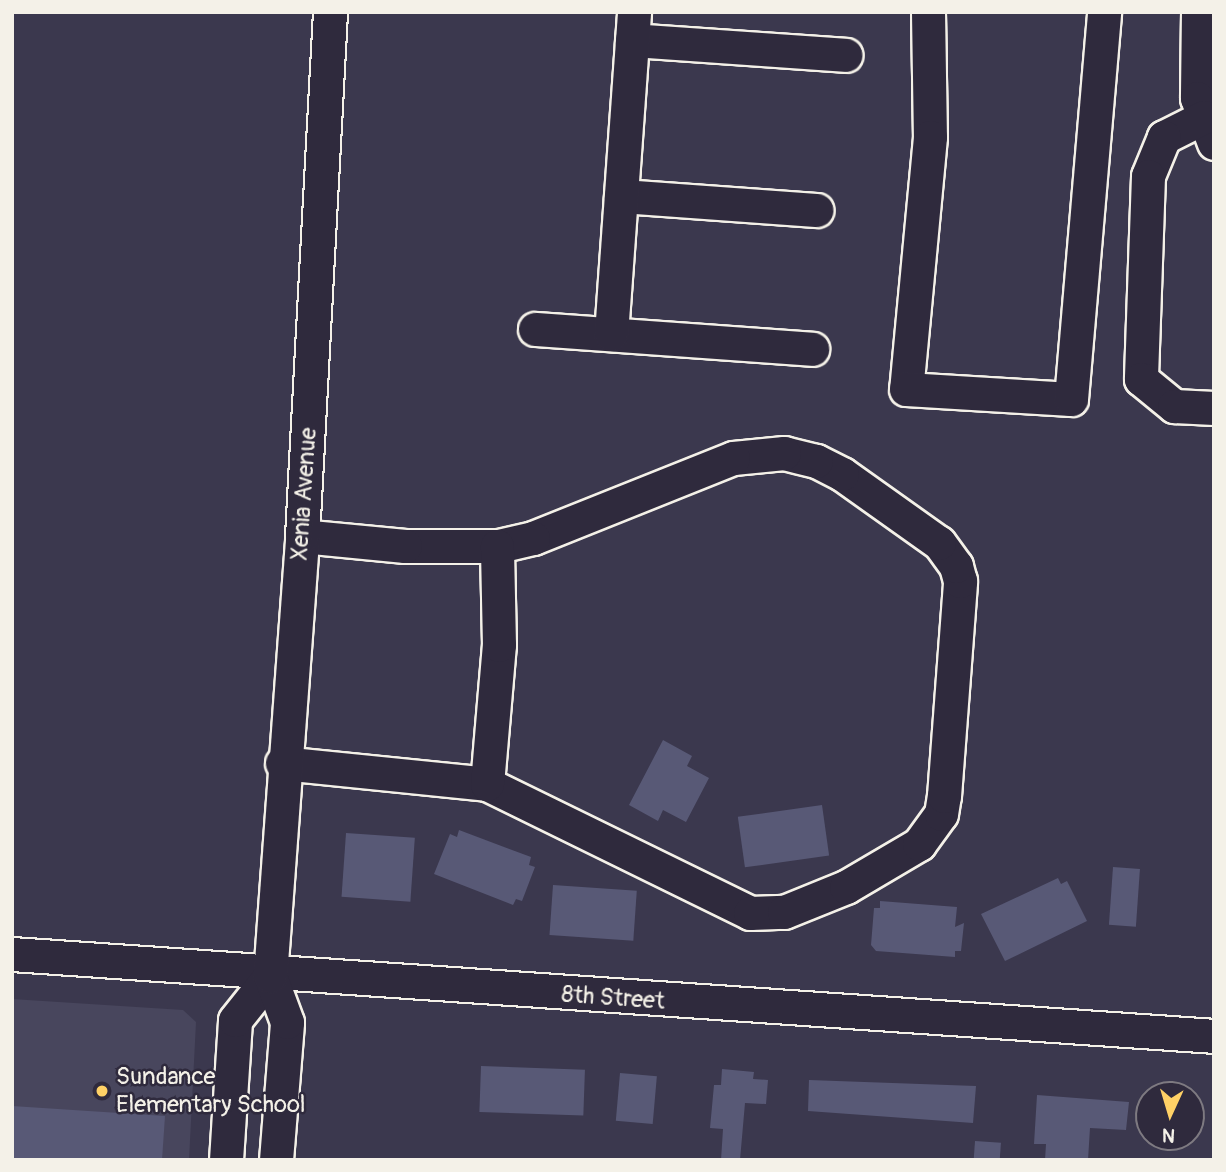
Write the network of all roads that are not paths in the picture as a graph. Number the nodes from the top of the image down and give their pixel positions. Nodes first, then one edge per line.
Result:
1 (330, 12) edge
2 (928, 12) edge
3 (1104, 12) edge
4 (1198, 12) edge
5 (633, 26) edge
6 (845, 55) dead end
7 (1209, 130) edge
8 (621, 195) junction
9 (816, 210) dead end
10 (535, 328) dead end
11 (611, 334) junction
12 (812, 349) dead end
13 (1214, 408) edge
14 (302, 536) junction
15 (497, 546) junction
16 (282, 763) junction
17 (487, 783) junction
18 (12, 954) edge
19 (270, 976) junction
20 (1214, 1036) edge
21 (226, 1160) edge
22 (276, 1160) edge

1 - 14 street, Xenia Avenue
2 - 3 street
4 - 7 street
5 - 6 street
5 - 8 street
7 - 13 street
8 - 9 street
8 - 11 street
10 - 11 street
11 - 12 street
14 - 15 street
14 - 16 street, Xenia Avenue
15 - 17 street
15 - 17 street
16 - 17 street
16 - 19 street, Xenia Avenue
18 - 19 street, 8th Street
19 - 20 street, 8th Street
19 - 21 street
19 - 22 street, Xenia Avenue

